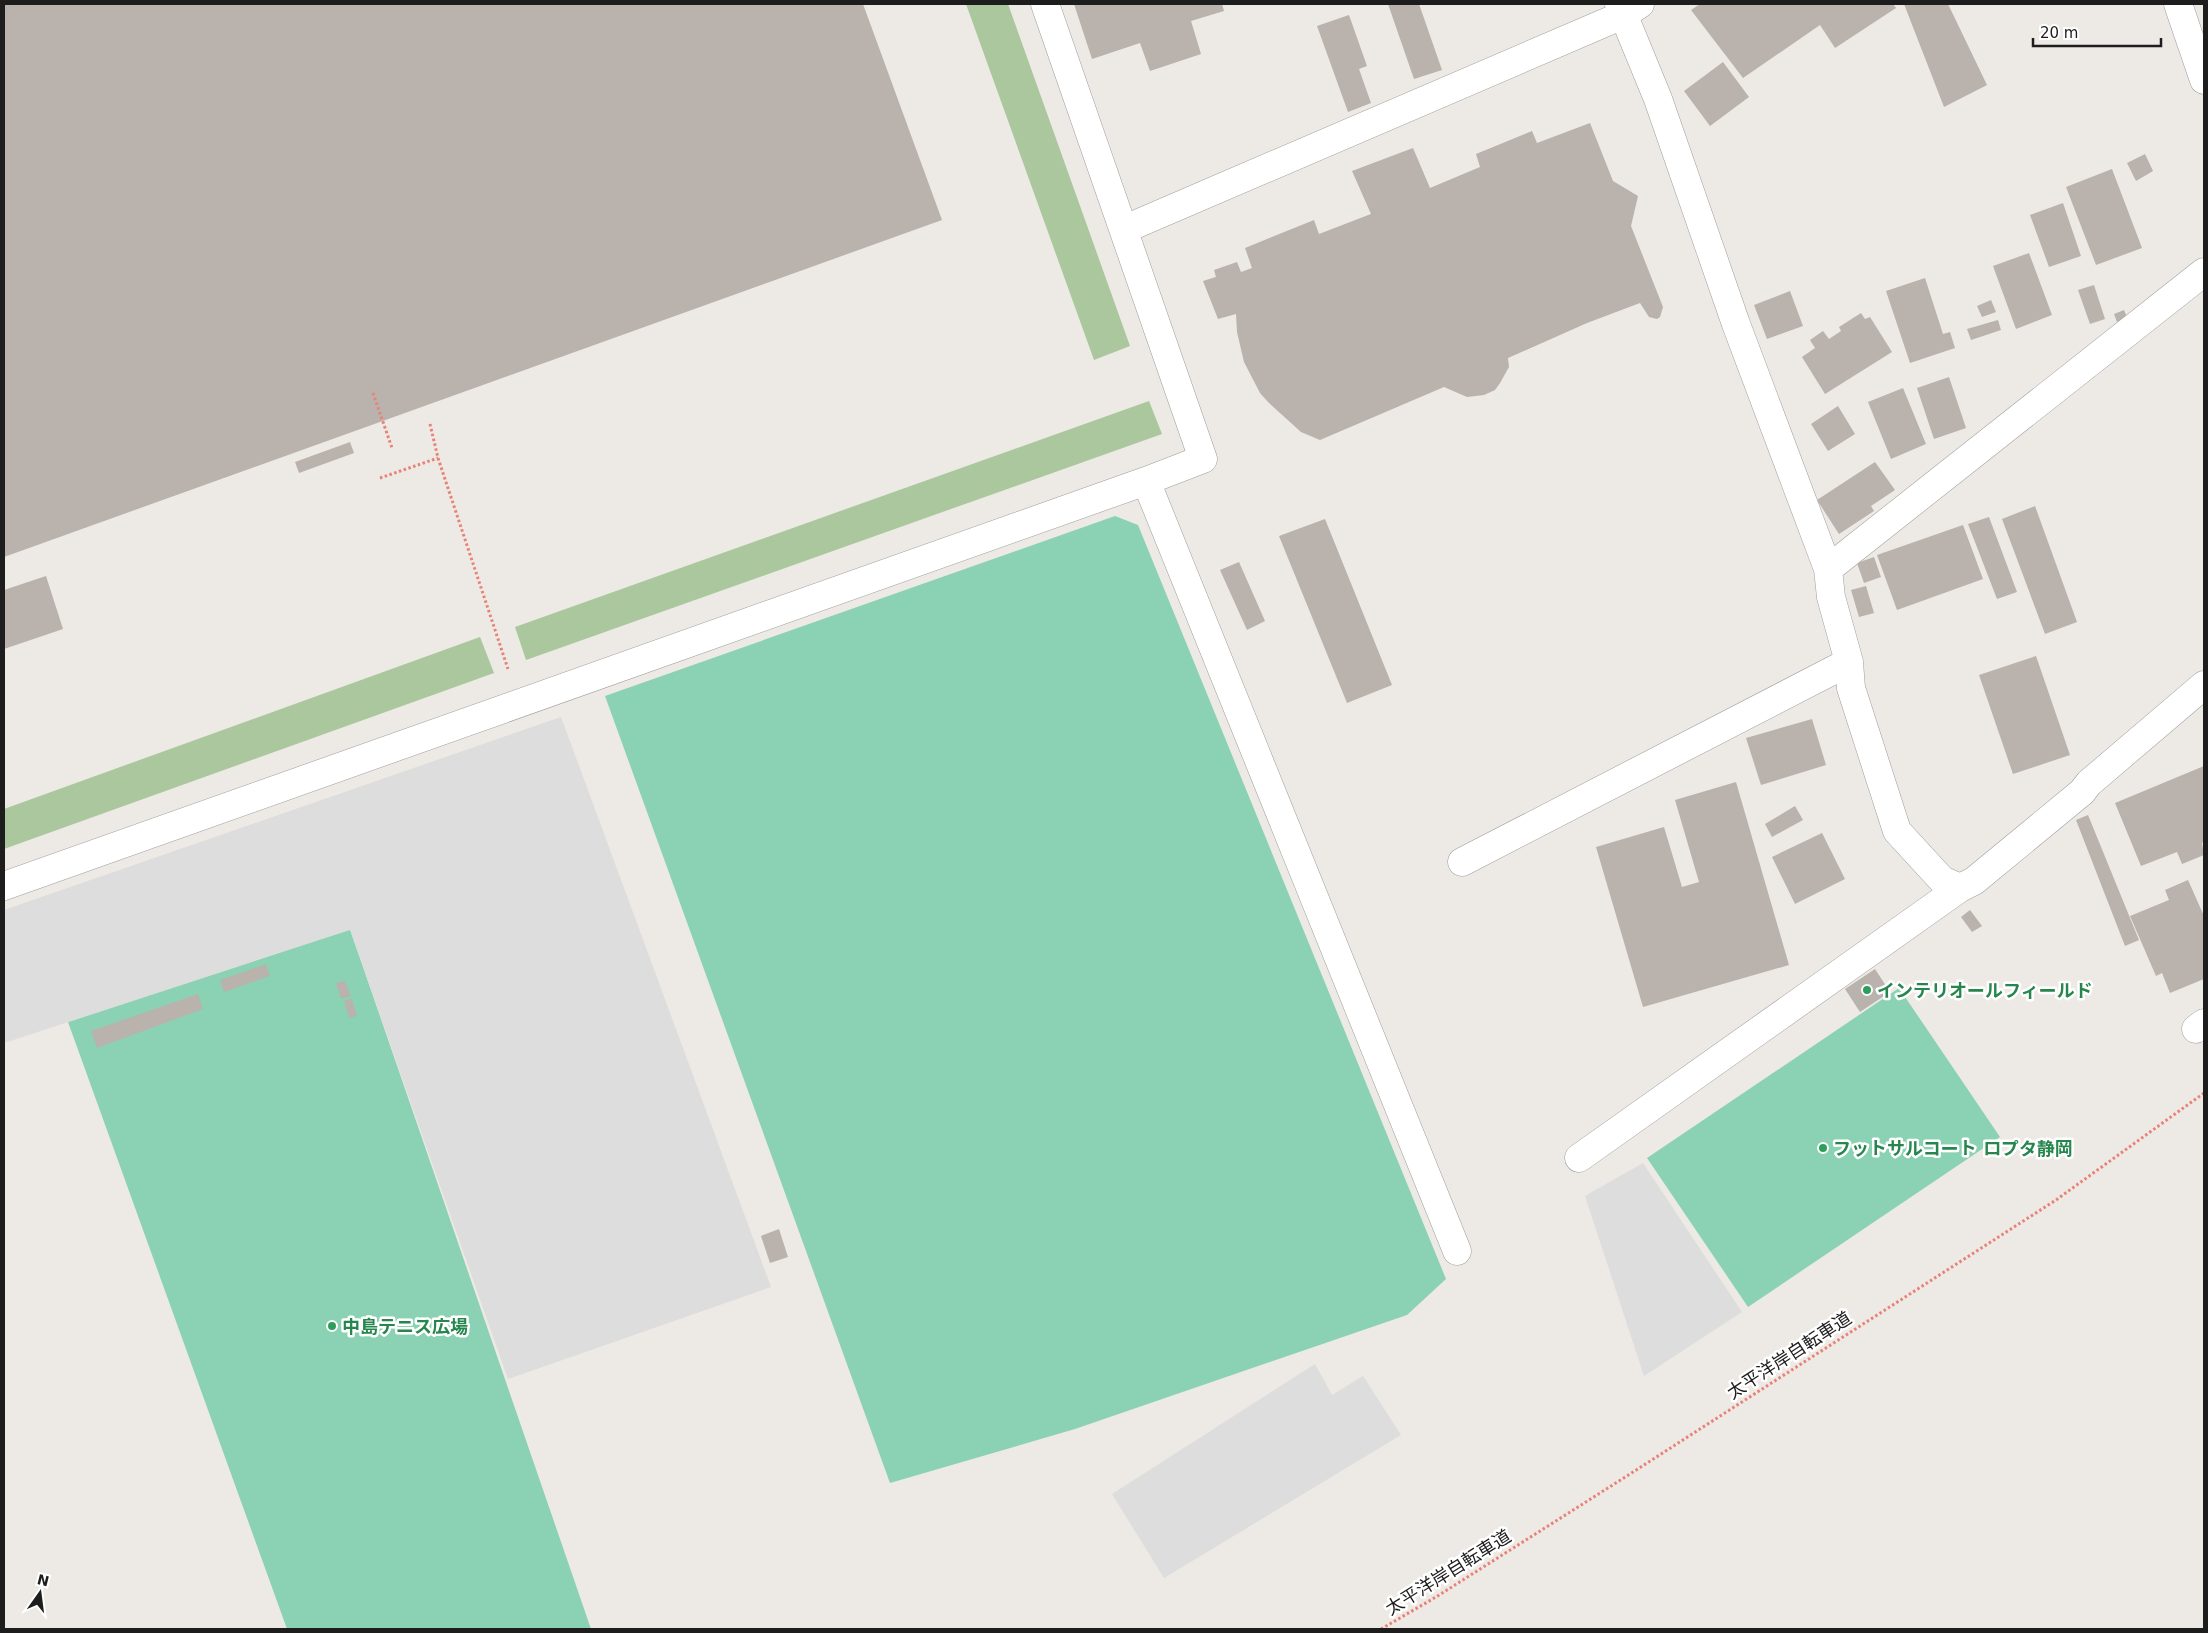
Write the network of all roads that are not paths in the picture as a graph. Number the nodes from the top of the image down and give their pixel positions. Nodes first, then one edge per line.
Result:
1 (1045, 4) edge
2 (2178, 4) edge
3 (1627, 7) edge
4 (2204, 80) edge
5 (1124, 229) junction
6 (2204, 272) edge
7 (1146, 481) junction
8 (1828, 569) junction
9 (1849, 662) junction
10 (2204, 685) edge
11 (1462, 862) dead end
12 (4, 886) edge
13 (1960, 888) junction
14 (1579, 1158) dead end
15 (1457, 1251) dead end

1 - 5 street
2 - 4 street
3 - 5 street
3 - 8 street
5 - 7 street
6 - 8 street
7 - 12 street
7 - 15 street
8 - 9 street
9 - 11 street
9 - 13 street
10 - 13 street
13 - 14 street

